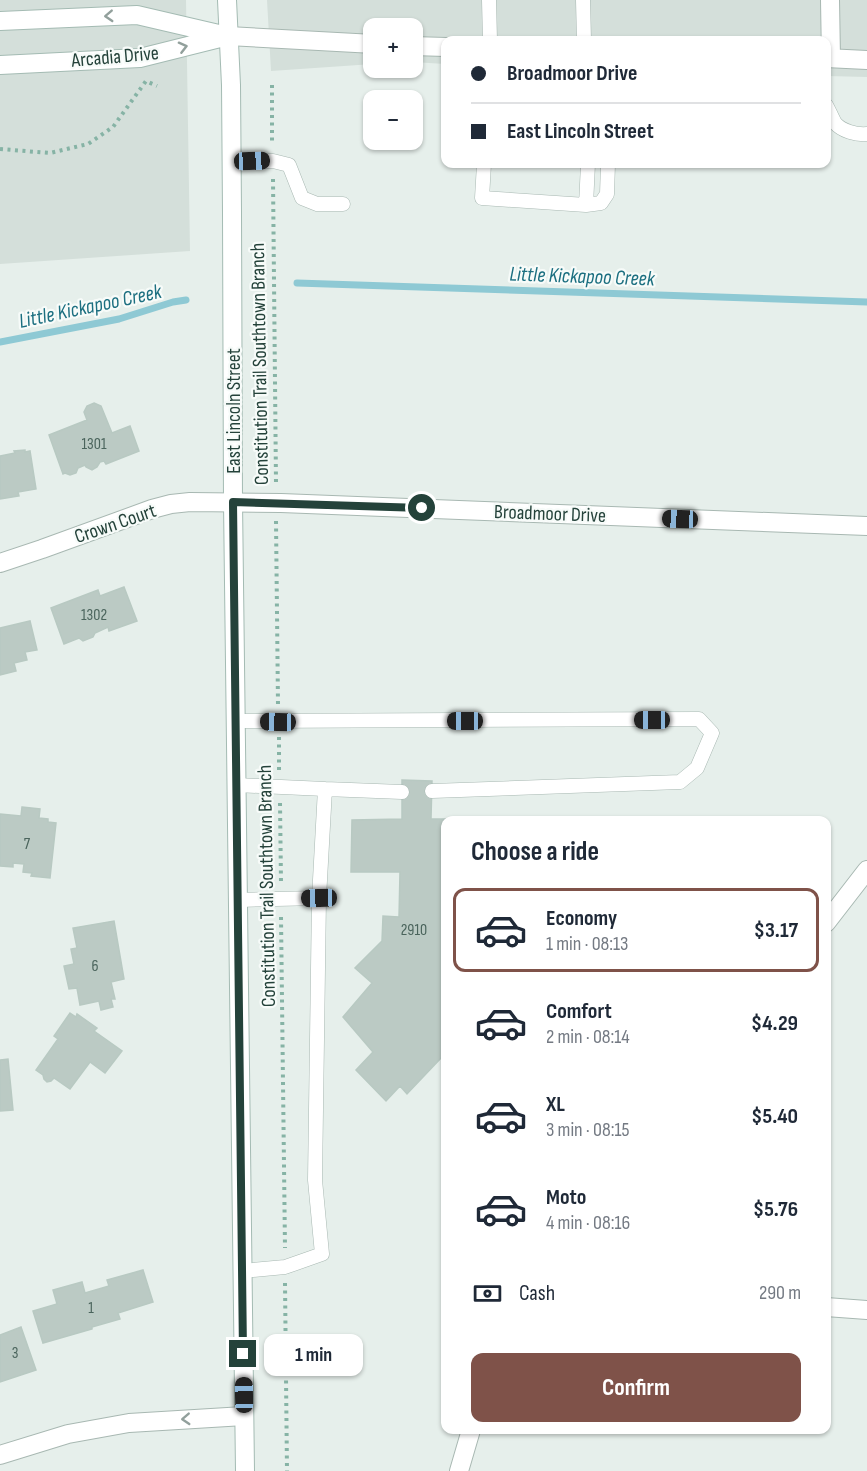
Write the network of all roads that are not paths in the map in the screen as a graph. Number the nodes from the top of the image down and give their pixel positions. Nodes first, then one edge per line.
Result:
1 (227, 0) edge
2 (489, 0) edge
3 (583, 0) edge
4 (830, 0) edge
5 (0, 21) edge
6 (228, 36) junction
7 (490, 36) edge
8 (584, 36) edge
9 (829, 36) edge
10 (363, 43) edge
11 (423, 47) edge
12 (441, 48) edge
13 (831, 58) edge
14 (867, 60) edge
15 (0, 65) edge
16 (831, 124) edge
17 (867, 134) edge
18 (232, 162) junction
19 (484, 168) edge
20 (588, 168) edge
21 (608, 168) edge
22 (343, 204) dead end
23 (586, 205) junction
24 (233, 502) junction
25 (867, 526) edge
26 (0, 563) edge
27 (236, 721) junction
28 (236, 785) junction
29 (325, 789) junction
30 (432, 791) dead end
31 (402, 792) dead end
32 (867, 870) edge
33 (319, 898) junction
34 (238, 900) junction
35 (831, 917) edge
36 (242, 1271) junction
37 (831, 1307) edge
38 (867, 1310) edge
39 (244, 1416) junction
40 (470, 1434) edge
41 (0, 1455) edge
42 (245, 1471) edge
43 (459, 1471) edge

1 - 6 street, East Lincoln Street
2 - 7 lane
3 - 8 lane
4 - 9 street
6 -> 5 street, Arcadia Drive
6 - 10 street, Arcadia Drive
15 -> 6 street, Arcadia Drive
6 - 18 street, East Lincoln Street
11 - 12 street
13 - 14 street
16 - 17 lane
18 - 22 lane
18 - 24 street, East Lincoln Street
19 - 23 lane
20 - 23 lane
21 - 23 lane
24 - 25 street, Broadmoor Drive
24 - 26 street, Crown Court
24 - 27 street, East Lincoln Street
27 - 28 street, East Lincoln Street
27 - 30 lane
28 - 29 lane
28 - 34 street, East Lincoln Street
29 - 31 lane
29 - 33 lane
32 - 35 street
33 - 34 lane
33 - 36 lane
34 - 36 street, East Lincoln Street
36 - 39 street, East Lincoln Street
37 - 38 street
39 -> 41 street
39 - 42 street, East Lincoln Street
40 - 43 street

